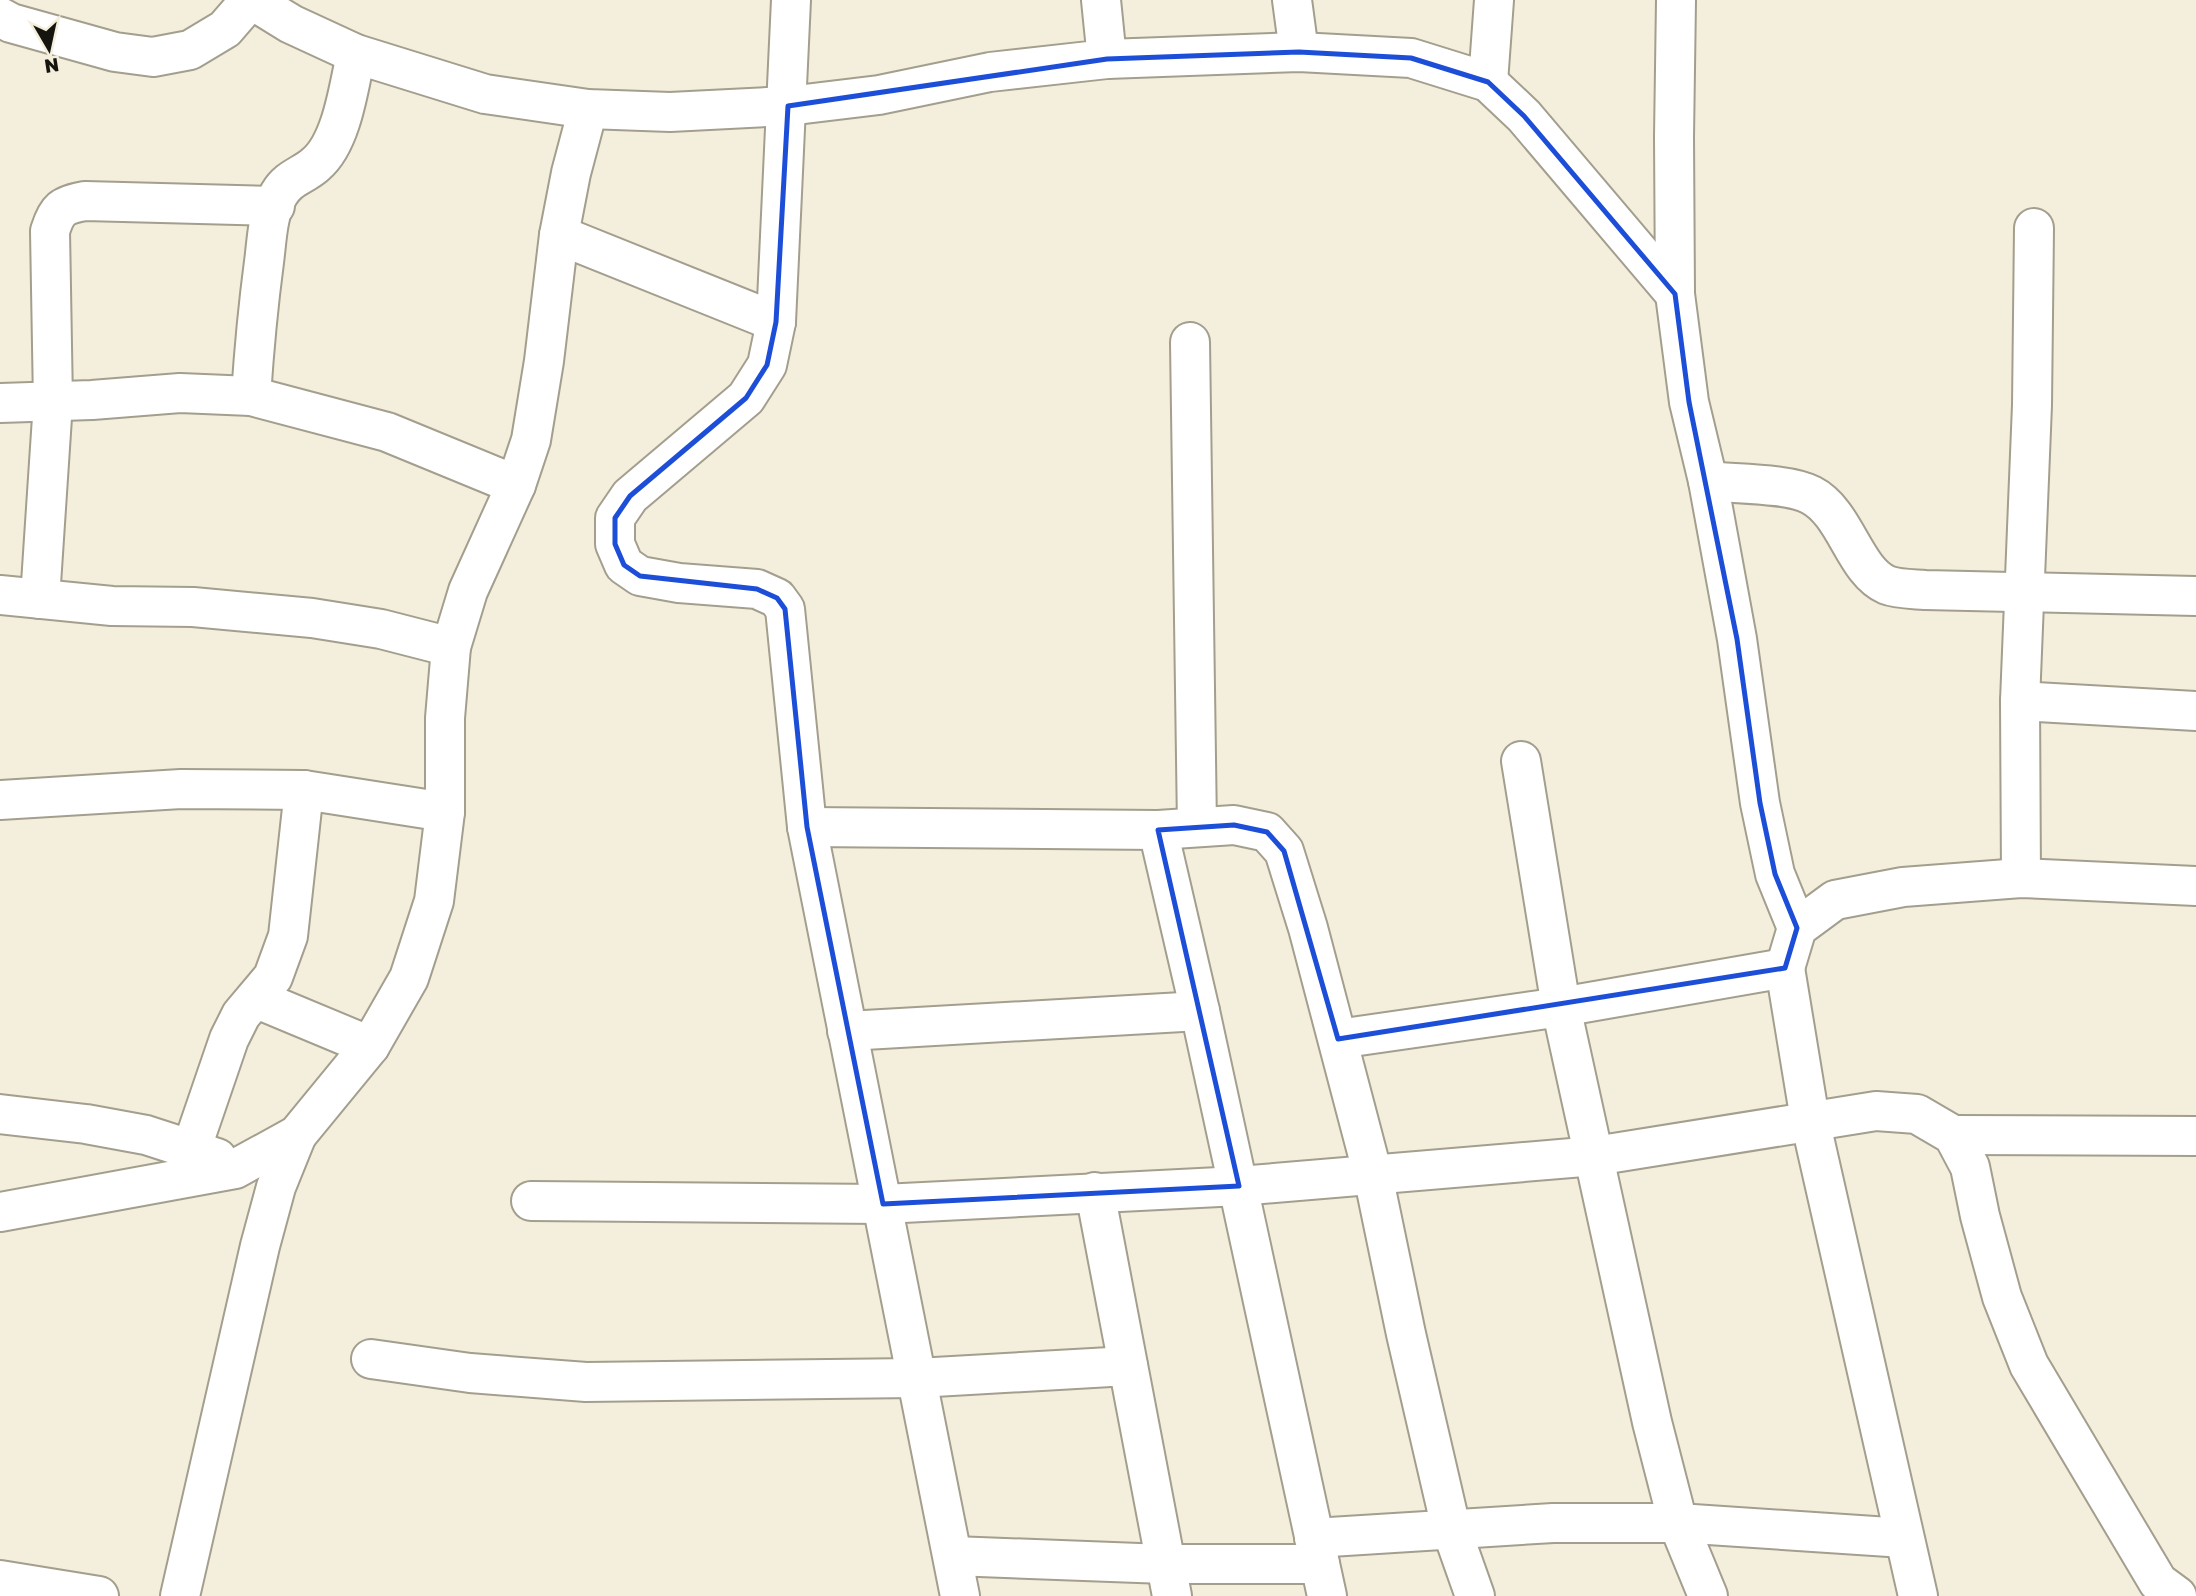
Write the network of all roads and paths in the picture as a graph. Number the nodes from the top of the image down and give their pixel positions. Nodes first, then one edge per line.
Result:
1 (251, 0) edge
2 (791, 0) edge
3 (1101, 0) edge
4 (1292, 0) edge
5 (1494, 0) edge
6 (1676, 0) edge
7 (0, 17) edge
8 (1299, 52) junction
9 (356, 54) junction
10 (1107, 59) junction
11 (1488, 82) junction
12 (788, 106) junction
13 (588, 109) junction
14 (275, 206) junction
15 (2034, 228) dead end
16 (559, 234) junction
17 (1675, 294) junction
18 (776, 322) junction
19 (1190, 342) dead end
20 (251, 396) junction
21 (53, 401) junction
22 (0, 402) edge
23 (1709, 481) junction
24 (516, 485) junction
25 (2024, 593) junction
26 (0, 595) edge
27 (2196, 596) edge
28 (40, 599) junction
29 (451, 648) junction
30 (2020, 701) junction
31 (2196, 711) edge
32 (1521, 761) dead end
33 (303, 790) junction
34 (0, 800) edge
35 (445, 812) junction
36 (807, 827) junction
37 (1197, 827) junction
38 (1158, 830) junction
39 (2021, 878) junction
40 (2196, 886) edge
41 (1797, 928) junction
42 (1785, 968) junction
43 (257, 999) junction
44 (1561, 1007) junction
45 (1200, 1011) junction
46 (847, 1031) junction
47 (1338, 1039) junction
48 (370, 1046) junction
49 (0, 1114) edge
50 (1810, 1120) junction
51 (297, 1135) junction
52 (1953, 1135) junction
53 (2196, 1136) edge
54 (191, 1150) junction
55 (1595, 1156) junction
56 (240, 1166) junction
57 (1373, 1175) junction
58 (1239, 1186) junction
59 (1095, 1192) junction
60 (531, 1200) dead end
61 (883, 1204) junction
62 (0, 1212) edge
63 (371, 1359) dead end
64 (1128, 1366) junction
65 (918, 1378) junction
66 (1678, 1523) junction
67 (1451, 1528) junction
68 (1904, 1538) junction
69 (953, 1556) junction
70 (1320, 1566) edge
71 (0, 1580) edge
72 (1169, 1580) edge
73 (75, 1594) edge
74 (180, 1596) edge
75 (960, 1596) edge
76 (1475, 1596) edge
77 (1708, 1596) edge
78 (1918, 1596) edge
79 (2177, 1596) edge

1 - 7 street
1 - 9 street
2 - 12 street
3 - 10 street
4 - 8 street
5 - 11 street
6 - 17 street
8 - 10 street
8 - 11 street
9 - 13 street
9 - 14 street
10 - 12 street
11 - 17 street
12 - 13 street
12 - 18 street
13 - 16 street
14 - 20 street
14 - 21 street
15 - 25 street
16 - 18 street
16 - 24 street
17 - 23 street
18 - 36 street
19 - 37 street
20 - 21 street
20 - 24 street
21 - 22 street
21 - 28 street
23 - 25 street
23 - 41 street
24 - 29 street
25 - 27 street
25 - 30 street
26 - 28 street
28 - 29 street
29 - 35 street
30 - 31 street
30 - 39 street
32 - 44 street
33 - 34 street
33 - 35 street
33 - 43 street
35 - 48 street
36 - 38 street
36 - 46 street
37 - 38 street
37 - 47 street
38 - 45 street
39 - 40 street
39 - 41 street
41 - 42 street
42 - 44 street
42 - 50 street
43 - 48 street
43 - 54 street
44 - 47 street
44 - 55 street
45 - 46 street
45 - 58 street
46 - 61 street
47 - 57 street
48 - 51 street
49 - 54 street
50 - 52 street
50 - 55 street
50 - 68 street
51 - 56 street
51 - 74 street
52 - 53 street
52 - 79 street
54 - 56 street
55 - 57 street
55 - 66 street
56 - 62 street
57 - 58 street
57 - 67 street
58 - 59 street
58 - 70 street
59 - 61 street
59 - 64 street
60 - 61 street
61 - 65 street
63 - 65 street
64 - 65 street
64 - 72 street
65 - 69 street
66 - 67 street
66 - 68 street
66 - 77 street
67 - 70 street
67 - 76 street
68 - 78 street
69 - 72 street
69 - 75 street
70 - 72 street
71 - 73 street

